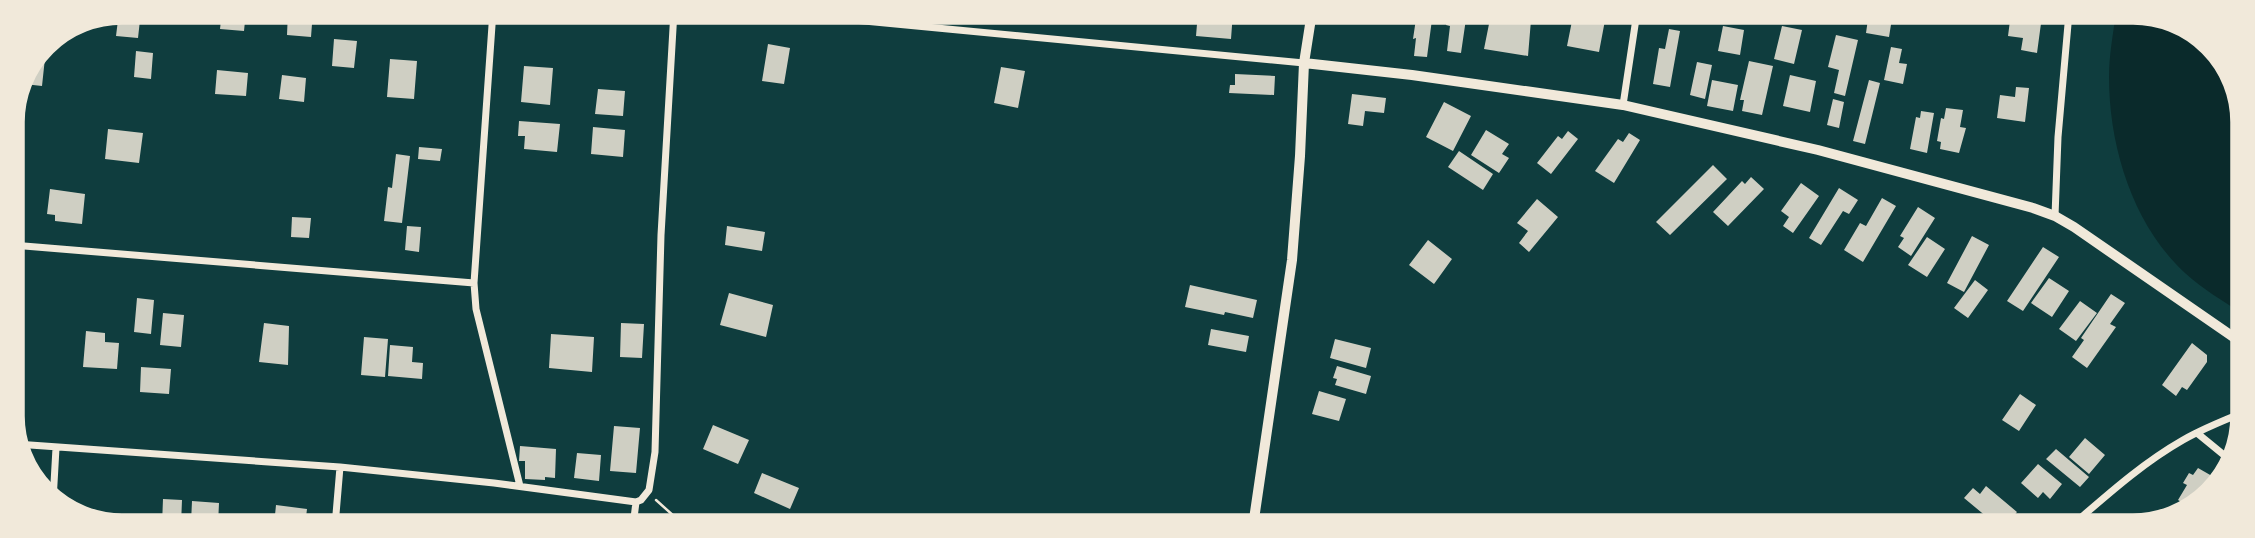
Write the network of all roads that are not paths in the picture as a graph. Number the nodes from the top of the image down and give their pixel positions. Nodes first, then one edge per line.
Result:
1 (492, 23) edge
2 (673, 23) edge
3 (885, 23) edge
4 (1310, 23) edge
5 (1635, 23) edge
6 (2068, 23) edge
7 (1304, 63) junction
8 (1623, 105) junction
9 (2055, 216) junction
10 (23, 246) edge
11 (474, 283) junction
12 (2232, 336) edge
13 (2232, 417) edge
14 (2197, 433) junction
15 (27, 445) edge
16 (57, 448) junction
17 (2224, 455) edge
18 (340, 467) junction
19 (520, 486) junction
20 (54, 488) edge
21 (636, 502) junction
22 (336, 515) edge
23 (635, 515) edge
24 (1255, 515) edge
25 (2084, 515) edge

1 - 11 street
2 - 21 street
3 - 7 street
4 - 7 street
5 - 8 street
6 - 9 street
7 - 8 street
7 - 24 street
8 - 9 street
9 - 12 street
10 - 11 street
11 - 19 street
13 - 14 street
14 - 17 street
14 - 25 street
15 - 16 street
16 - 18 street
16 - 20 street
18 - 19 street
18 - 22 street
19 - 21 street
21 - 23 street

